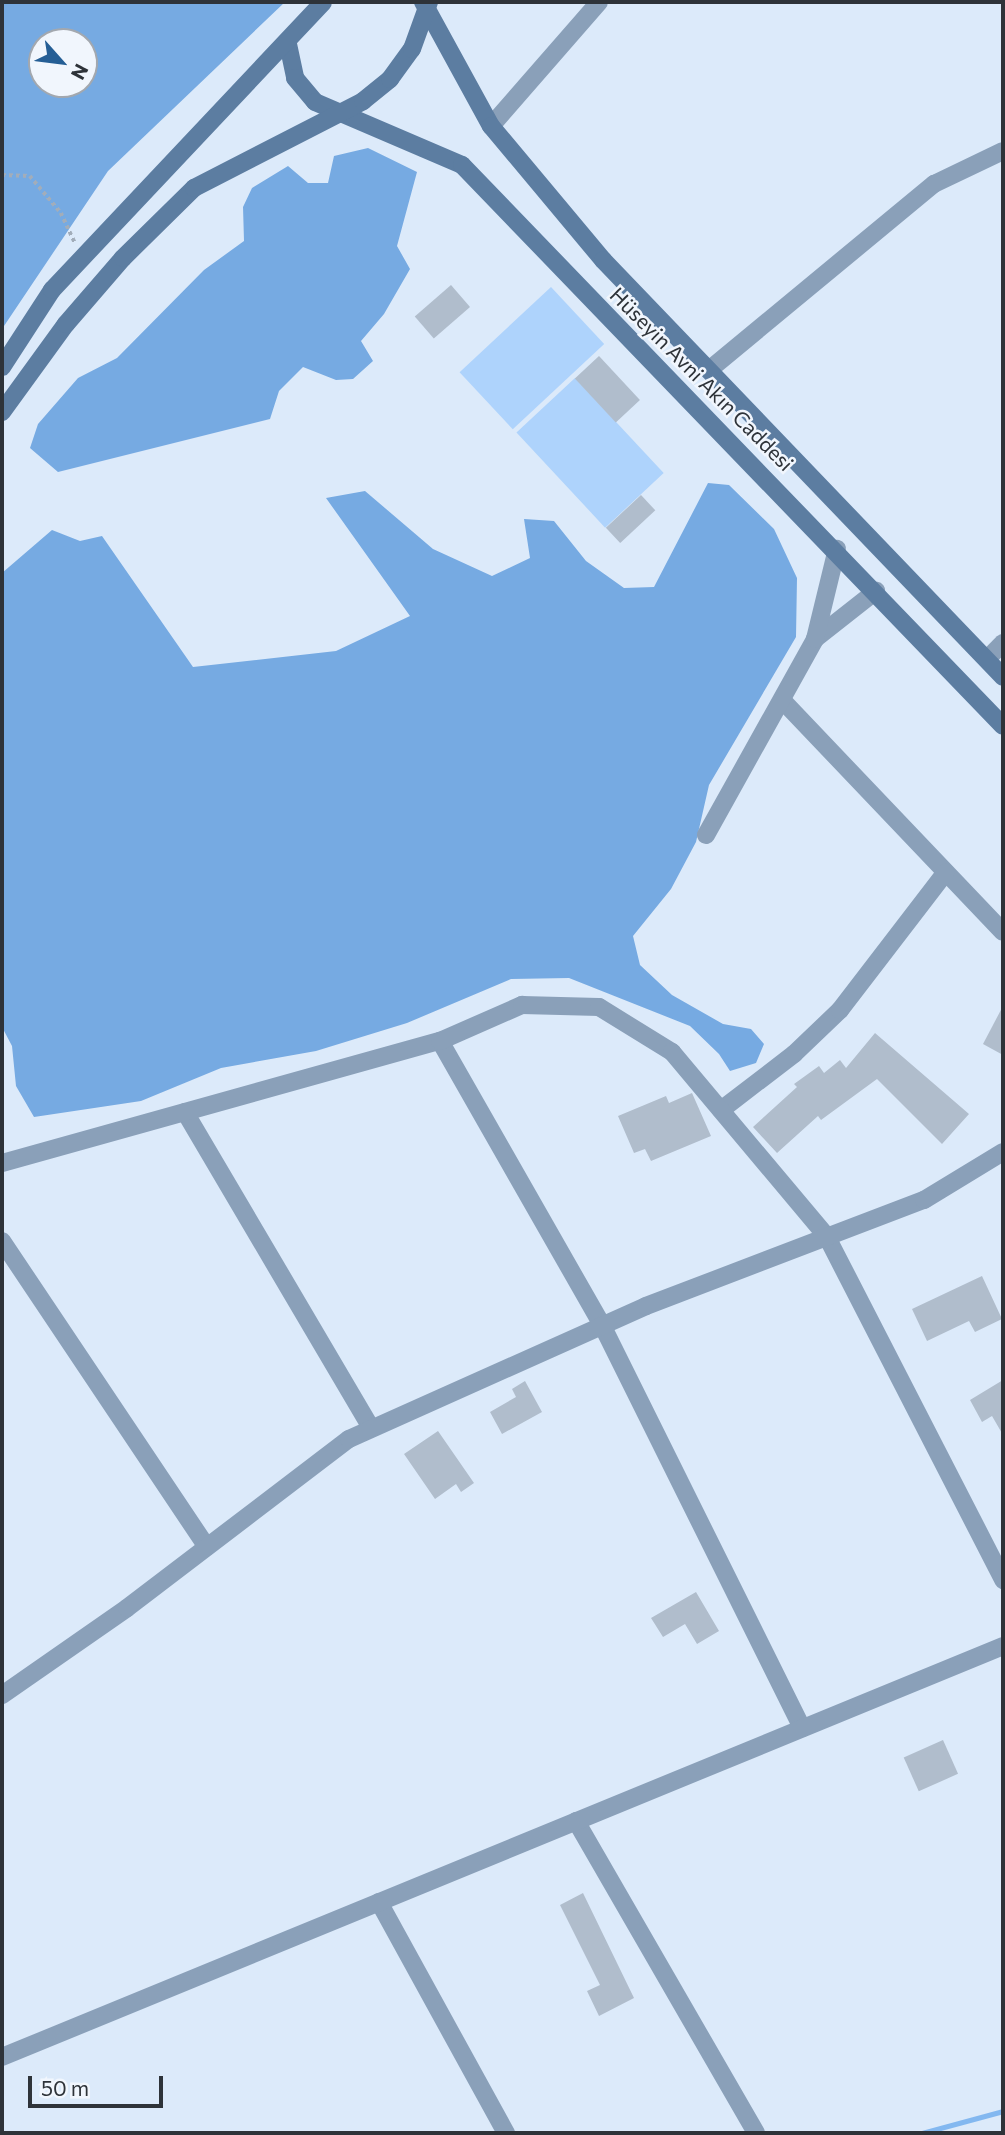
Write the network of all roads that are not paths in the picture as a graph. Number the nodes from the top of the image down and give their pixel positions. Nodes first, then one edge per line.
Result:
1 (323, 2) edge
2 (599, 2) edge
3 (427, 4) edge
4 (288, 44) junction
5 (335, 112) junction
6 (491, 126) junction
7 (1003, 150) edge
8 (2, 368) edge
9 (709, 370) junction
10 (2, 412) edge
11 (837, 549) junction
12 (876, 591) junction
13 (815, 639) junction
14 (1003, 643) edge
15 (987, 659) junction
16 (1003, 677) edge
17 (782, 700) junction
18 (1003, 726) edge
19 (706, 835) dead end
20 (945, 873) junction
21 (1003, 932) edge
22 (440, 1041) junction
23 (721, 1110) junction
24 (185, 1112) junction
25 (1003, 1152) edge
26 (2, 1163) edge
27 (827, 1237) junction
28 (2, 1241) edge
29 (602, 1325) junction
30 (371, 1429) junction
31 (207, 1547) junction
32 (1003, 1580) edge
33 (1003, 1646) edge
34 (2, 1695) edge
35 (802, 1727) junction
36 (576, 1821) junction
37 (379, 1902) junction
38 (2, 2057) edge
39 (506, 2133) edge
40 (756, 2133) edge

1 - 4 main road
2 - 6 street
3 - 5 main road
3 - 6 main road, Hüseyin Avni Akın Caddesi
4 - 5 main road, Hüseyin Avni Akın Caddesi
4 - 8 main road
5 - 10 main road
5 - 11 main road, Hüseyin Avni Akın Caddesi
6 - 9 main road, Hüseyin Avni Akın Caddesi
7 - 9 street
9 - 15 main road, Hüseyin Avni Akın Caddesi
11 - 12 main road, Hüseyin Avni Akın Caddesi
11 - 13 street
12 - 13 street
12 - 18 main road, Hüseyin Avni Akın Caddesi
13 - 17 street
14 - 15 street
15 - 16 main road, Hüseyin Avni Akın Caddesi
17 - 19 street
17 - 20 street
20 - 21 street
20 - 23 street
22 - 23 street
22 - 24 street
22 - 29 street
23 - 27 street
24 - 26 street
24 - 30 street
25 - 27 street
27 - 29 street
27 - 32 street
28 - 31 street
29 - 30 street
29 - 35 street
30 - 31 street
31 - 34 street
33 - 35 street
35 - 36 street
36 - 37 street
36 - 40 street
37 - 38 street
37 - 39 street

